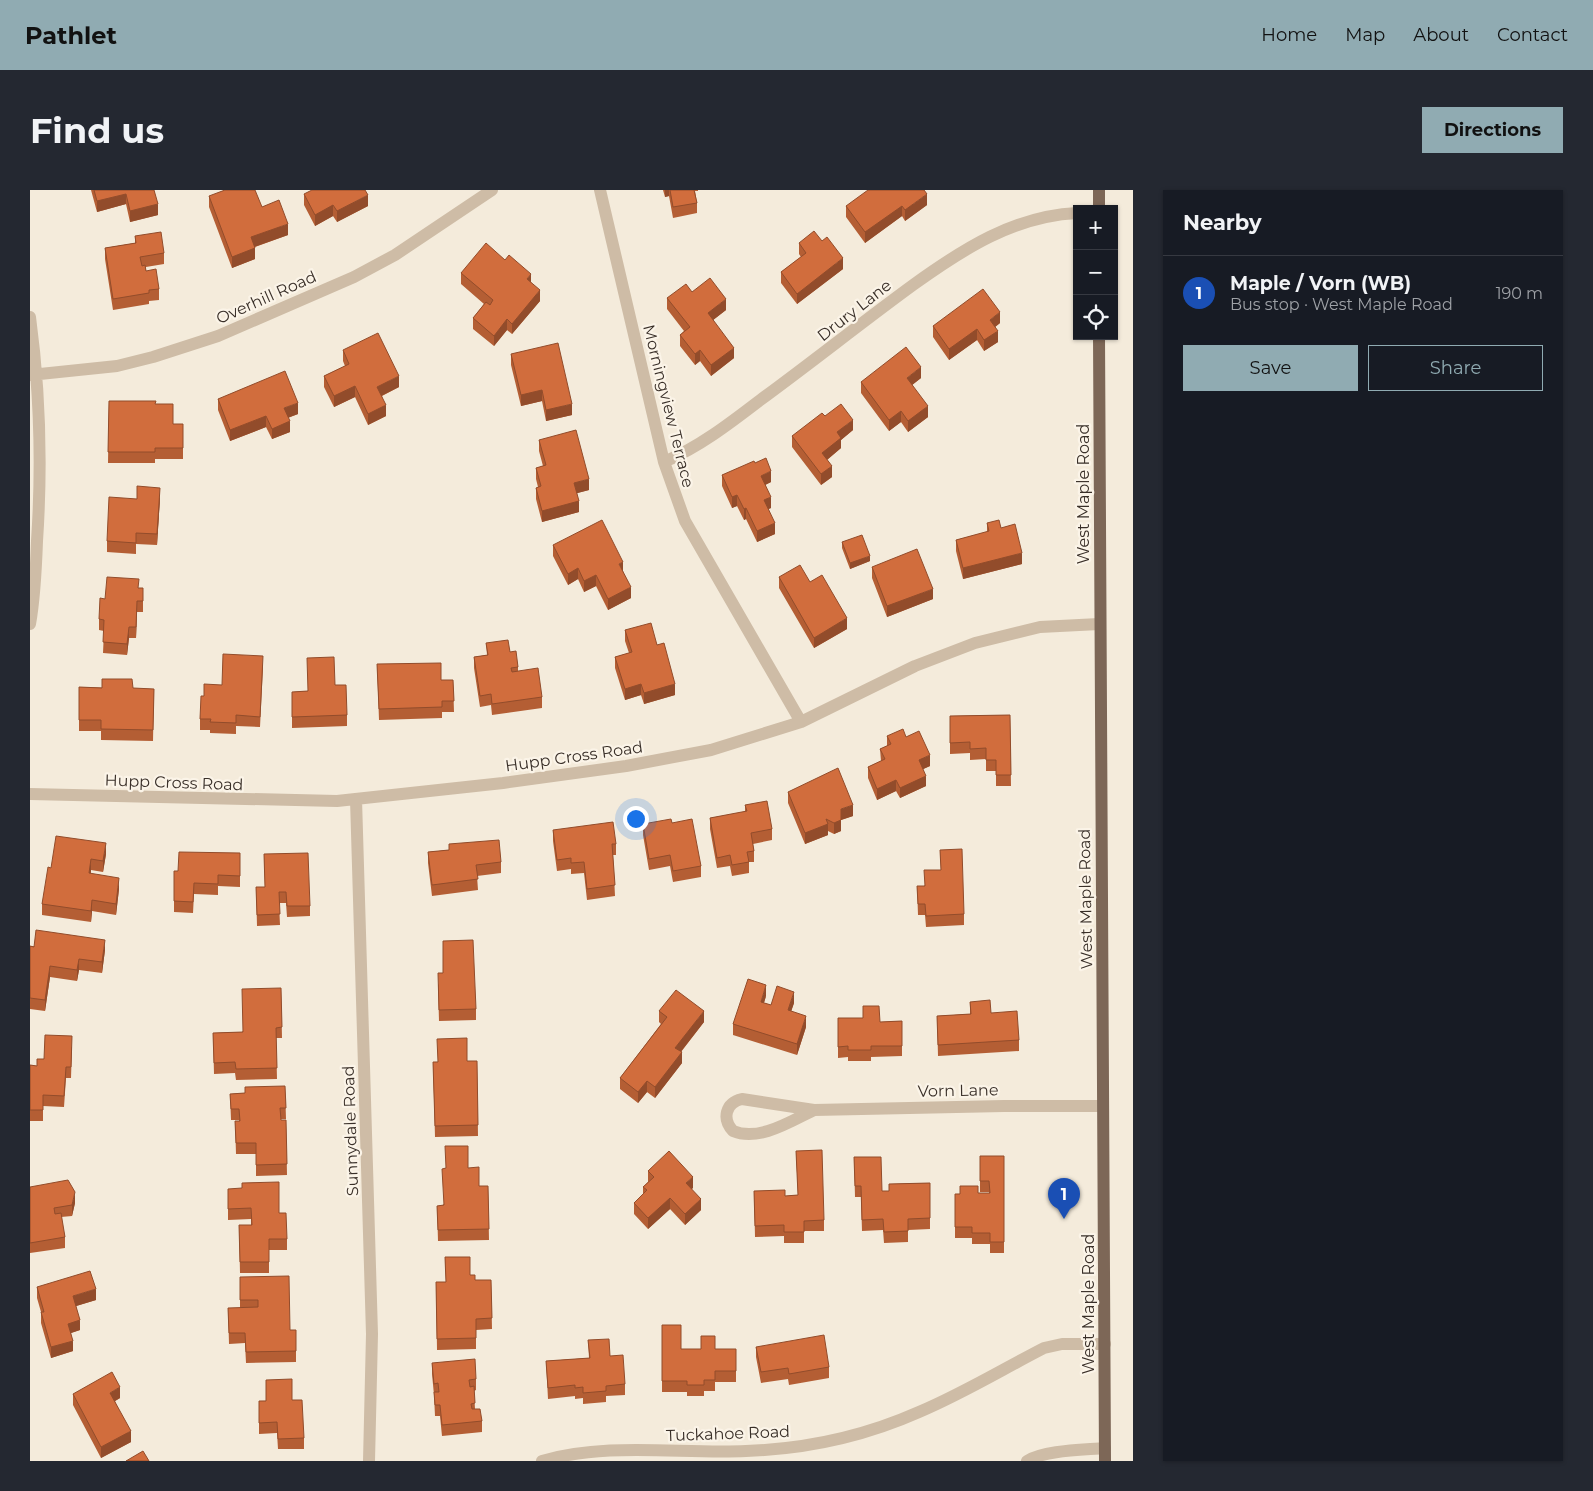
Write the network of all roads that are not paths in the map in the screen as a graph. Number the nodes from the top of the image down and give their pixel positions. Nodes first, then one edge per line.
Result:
1 (492, 190) edge
2 (600, 190) edge
3 (1099, 190) edge
4 (1099, 205) edge
5 (1073, 214) edge
6 (30, 317) edge
7 (1099, 340) edge
8 (33, 375) edge
9 (664, 462) junction
10 (30, 624) edge
11 (1099, 624) junction
12 (801, 722) junction
13 (30, 794) edge
14 (356, 799) junction
15 (1103, 1106) junction
16 (814, 1110) junction
17 (1105, 1344) junction
18 (1105, 1454) edge
19 (368, 1461) edge
20 (542, 1461) edge
21 (1027, 1461) edge

1 - 8 street, Overhill Road
2 - 9 street, Morningview Terrace
3 - 4 main road
5 - 9 street, Drury Lane
6 - 8 street
7 - 11 main road, West Maple Road
8 - 10 street
9 - 12 street, Morningview Terrace
11 - 12 street, Hupp Cross Road
11 - 15 main road, West Maple Road
12 - 14 street, Hupp Cross Road
13 - 14 street, Hupp Cross Road
14 - 19 street, Sunnydale Road
15 - 16 street, Vorn Lane
15 - 17 main road, West Maple Road
16 - 16 street, Vorn Lane
17 - 18 main road, West Maple Road
17 - 20 street, Tuckahoe Road
18 - 21 street

